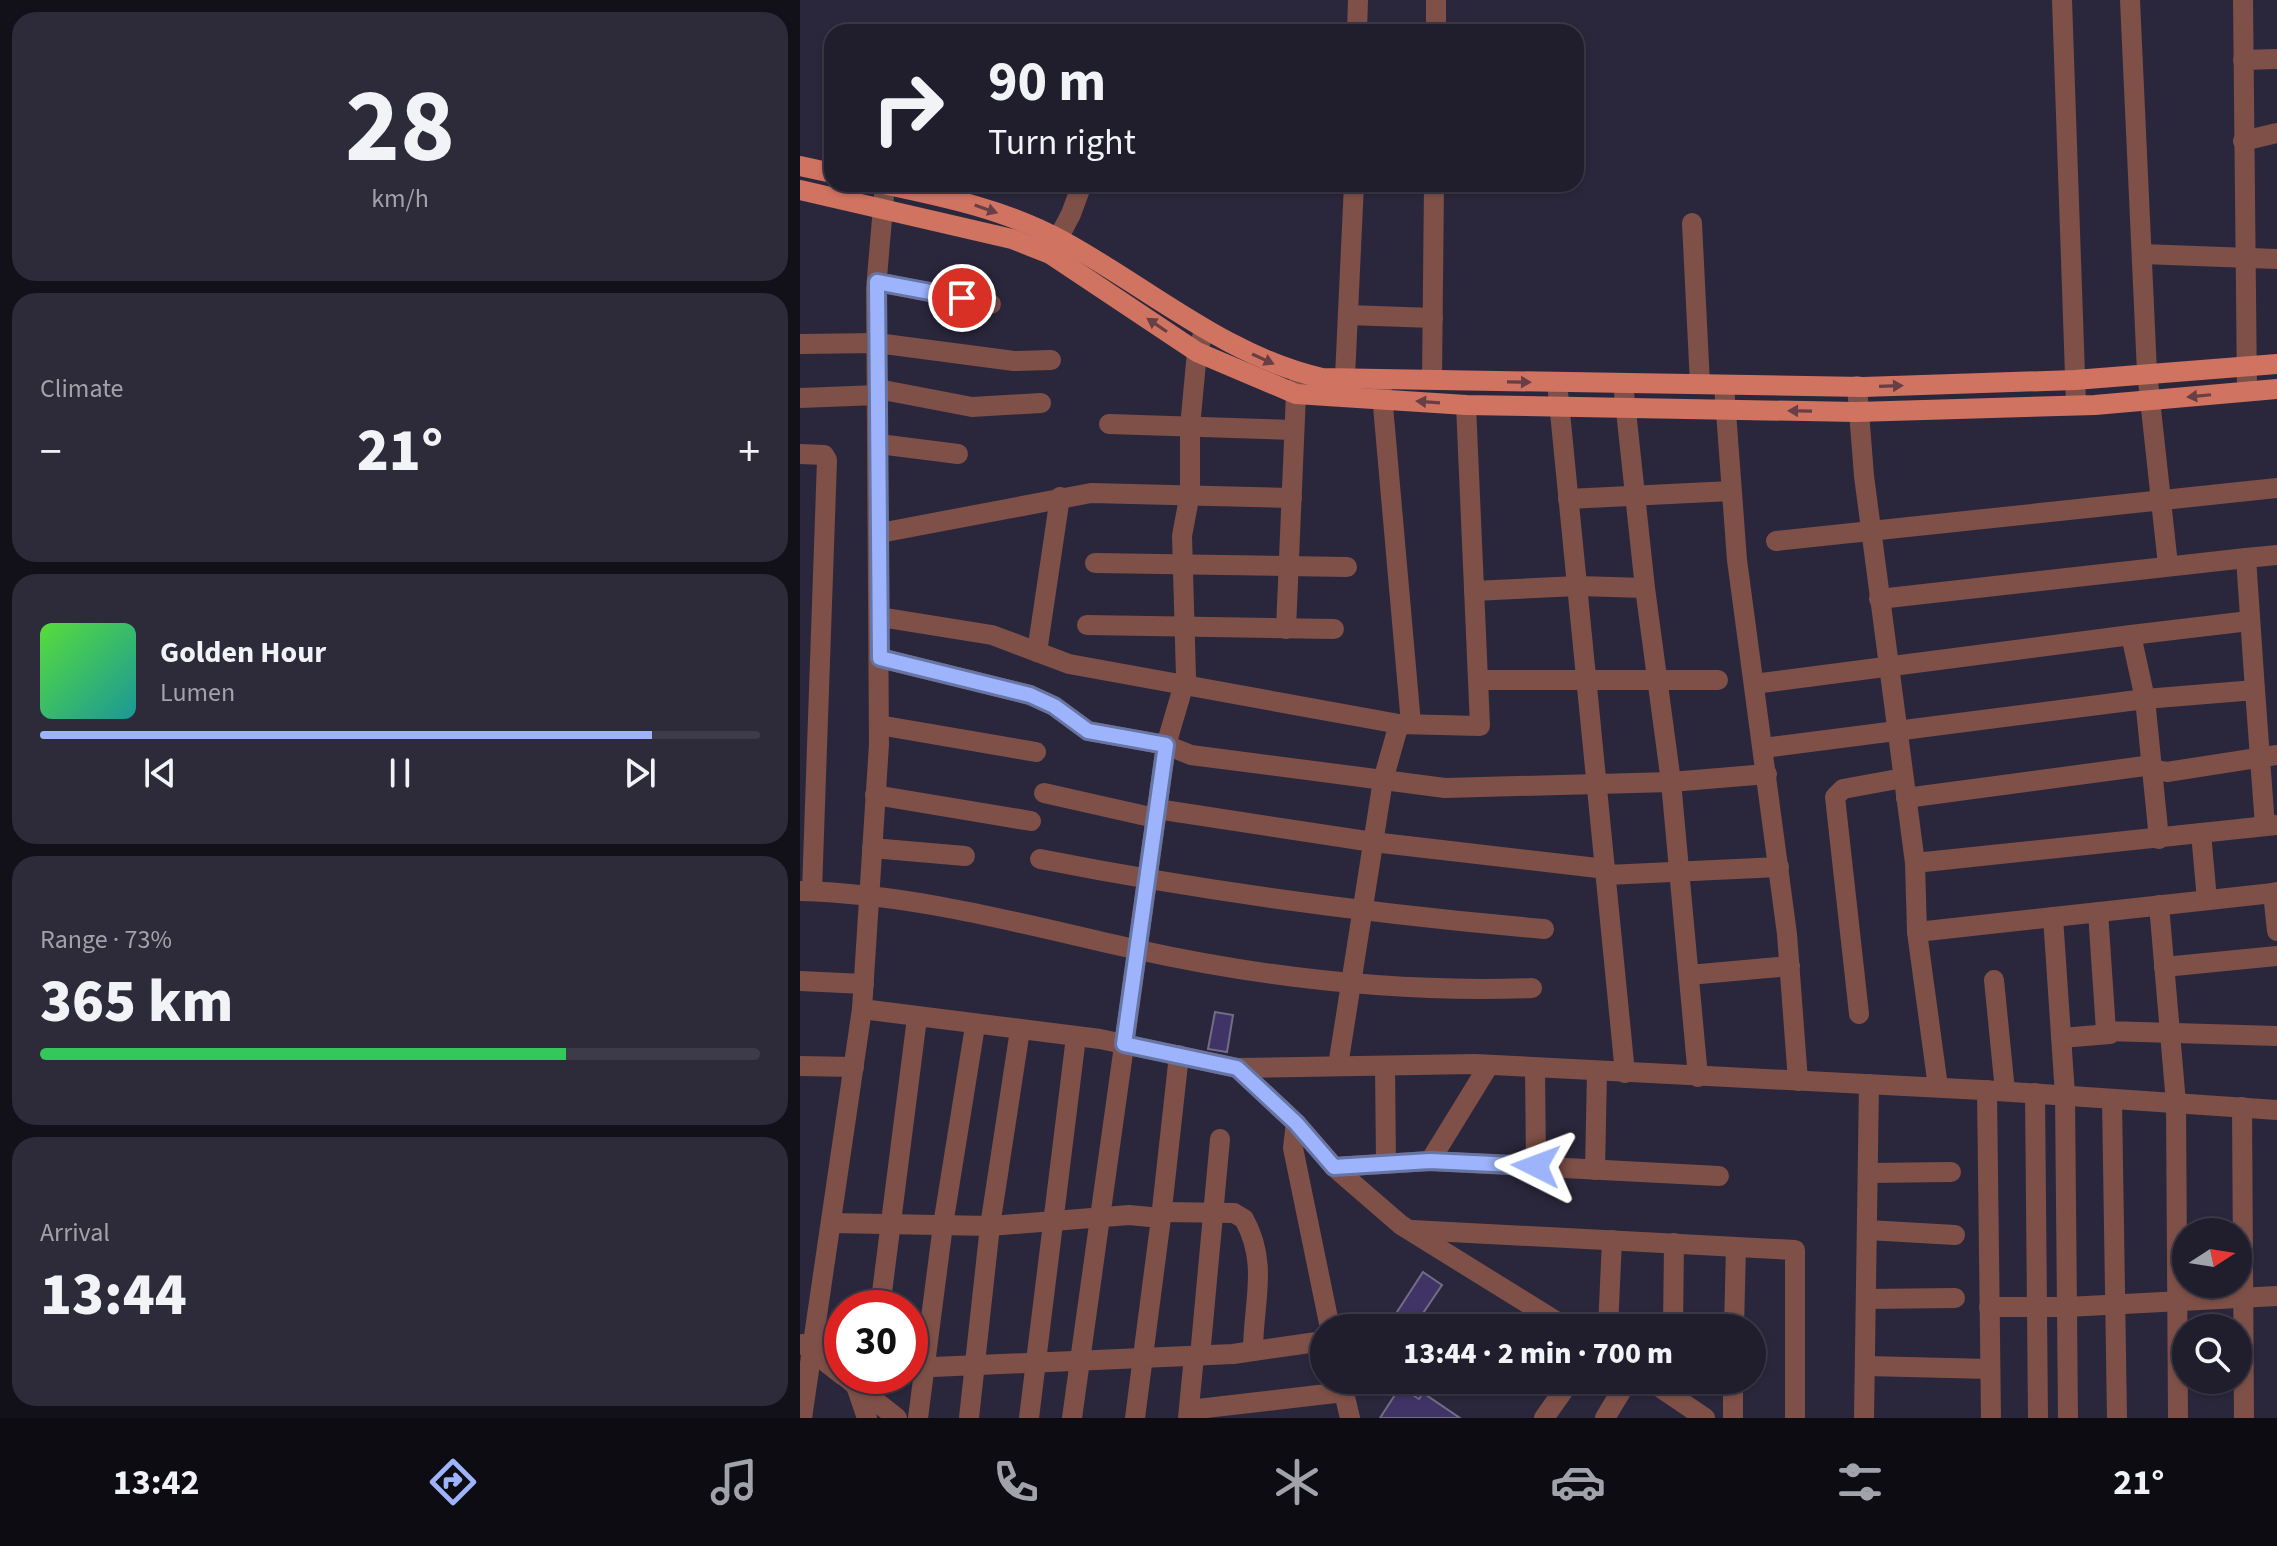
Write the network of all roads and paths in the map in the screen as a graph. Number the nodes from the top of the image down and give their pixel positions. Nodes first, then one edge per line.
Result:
1 (1358, 0) edge
2 (1436, 0) edge
3 (2062, 0) edge
4 (2130, 0) edge
5 (2243, 0) edge
6 (1357, 24) edge
7 (1436, 24) edge
8 (2277, 59) edge
9 (2243, 60) junction
10 (2277, 133) edge
11 (2243, 141) junction
12 (800, 166) edge
13 (824, 171) edge
14 (800, 190) edge
15 (884, 192) edge
16 (922, 192) edge
17 (1078, 192) edge
18 (1354, 192) edge
19 (1434, 192) edge
20 (883, 208) junction
21 (1692, 223) dead end
22 (1054, 246) junction
23 (2142, 254) junction
24 (2245, 257) junction
25 (2277, 259) edge
26 (877, 282) junction
27 (991, 304) dead end
28 (1348, 315) junction
29 (1433, 318) junction
30 (1205, 329) junction
31 (877, 343) junction
32 (800, 344) edge
33 (1197, 352) junction
34 (1051, 360) dead end
35 (2277, 364) edge
36 (2246, 367) junction
37 (2147, 372) junction
38 (1301, 373) junction
39 (1345, 377) junction
40 (1432, 379) junction
41 (2075, 380) junction
42 (1488, 381) junction
43 (1557, 382) junction
44 (1623, 383) junction
45 (1700, 384) junction
46 (1936, 384) junction
47 (1724, 385) junction
48 (1857, 386) junction
49 (1381, 389) junction
50 (2277, 389) edge
51 (2247, 391) junction
52 (878, 392) junction
53 (1296, 394) junction
54 (800, 398) edge
55 (2151, 401) junction
56 (1041, 403) dead end
57 (2076, 404) junction
58 (1466, 405) junction
59 (1488, 405) junction
60 (1558, 407) junction
61 (1624, 408) junction
62 (1725, 409) junction
63 (1938, 410) junction
64 (1856, 412) junction
65 (1109, 424) dead end
66 (1190, 427) junction
67 (1294, 430) junction
68 (879, 444) junction
69 (800, 454) edge
70 (958, 454) dead end
71 (2277, 488) edge
72 (1731, 491) junction
73 (1190, 493) junction
74 (1637, 496) junction
75 (1060, 497) junction
76 (1292, 498) junction
77 (1568, 499) junction
78 (2163, 500) junction
79 (1871, 532) junction
80 (880, 533) junction
81 (1776, 541) dead end
82 (2277, 555) edge
83 (2246, 558) junction
84 (1095, 563) dead end
85 (1183, 564) junction
86 (1290, 564) junction
87 (2168, 565) junction
88 (1347, 567) dead end
89 (1578, 586) junction
90 (1645, 588) junction
91 (1474, 591) junction
92 (1879, 599) junction
93 (880, 617) junction
94 (2249, 621) junction
95 (1087, 625) dead end
96 (1185, 629) junction
97 (1286, 629) junction
98 (1334, 629) dead end
99 (2131, 635) junction
100 (1037, 652) junction
101 (880, 658) junction
102 (1887, 667) junction
103 (1587, 678) junction
104 (1657, 678) junction
105 (1478, 680) junction
106 (1718, 680) dead end
107 (1184, 684) junction
108 (1754, 684) junction
109 (2255, 690) junction
110 (2145, 699) junction
111 (1405, 724) junction
112 (879, 725) junction
113 (1896, 730) junction
114 (1166, 745) junction
115 (1763, 748) junction
116 (1036, 752) dead end
117 (2267, 755) edge
118 (2152, 767) junction
119 (1767, 774) junction
120 (1383, 780) junction
121 (1671, 782) junction
122 (1598, 783) junction
123 (1905, 788) junction
124 (1044, 793) dead end
125 (875, 795) junction
126 (1156, 813) junction
127 (1031, 821) dead end
128 (2271, 826) edge
129 (2201, 833) junction
130 (2159, 839) junction
131 (1373, 842) junction
132 (872, 848) junction
133 (965, 856) dead end
134 (1040, 859) dead end
135 (1915, 863) junction
136 (1779, 867) junction
137 (1606, 872) junction
138 (1679, 872) junction
139 (1147, 880) junction
140 (806, 891) edge
141 (2275, 892) edge
142 (869, 893) junction
143 (2207, 900) junction
144 (2159, 905) junction
145 (1362, 912) junction
146 (2098, 912) junction
147 (2053, 917) junction
148 (1544, 929) dead end
149 (2277, 931) edge
150 (1917, 932) junction
151 (1137, 950) junction
152 (2277, 956) edge
153 (1790, 966) junction
154 (2164, 967) junction
155 (1689, 975) junction
156 (1994, 980) dead end
157 (800, 981) edge
158 (864, 984) junction
159 (1350, 985) junction
160 (1532, 988) dead end
161 (862, 1009) junction
162 (1859, 1014) dead end
163 (917, 1018) junction
164 (975, 1026) junction
165 (1020, 1030) junction
166 (2170, 1031) junction
167 (2110, 1034) junction
168 (2277, 1036) edge
169 (1076, 1037) junction
170 (2061, 1038) junction
171 (1124, 1044) junction
172 (1179, 1055) junction
173 (1489, 1065) junction
174 (800, 1066) edge
175 (1338, 1066) junction
176 (1385, 1066) junction
177 (854, 1067) junction
178 (1237, 1068) junction
179 (1535, 1068) junction
180 (1597, 1071) junction
181 (1625, 1073) junction
182 (1698, 1077) junction
183 (1798, 1081) junction
184 (1869, 1084) junction
185 (1938, 1087) junction
186 (1996, 1090) junction
187 (2035, 1093) junction
188 (2065, 1095) junction
189 (2112, 1099) junction
190 (2176, 1103) junction
191 (2242, 1107) junction
192 (2277, 1110) edge
193 (1296, 1123) junction
194 (1220, 1139) dead end
195 (1430, 1161) junction
196 (1386, 1164) junction
197 (1536, 1166) junction
198 (1334, 1167) junction
199 (1595, 1170) junction
200 (1951, 1172) dead end
201 (1868, 1173) junction
202 (1719, 1176) dead end
203 (1211, 1213) junction
204 (1161, 1215) junction
205 (1100, 1218) junction
206 (1054, 1221) junction
207 (832, 1223) junction
208 (891, 1224) junction
209 (943, 1225) junction
210 (990, 1226) junction
211 (1408, 1229) junction
212 (1868, 1230) junction
213 (1955, 1235) dead end
214 (1612, 1240) junction
215 (1674, 1243) junction
216 (1736, 1247) junction
217 (882, 1290) edge
218 (2277, 1296) edge
219 (1955, 1298) dead end
220 (1868, 1299) junction
221 (2244, 1299) junction
222 (2177, 1302) junction
223 (2115, 1304) junction
224 (1989, 1307) junction
225 (2037, 1307) junction
226 (2067, 1307) junction
227 (928, 1311) edge
228 (1327, 1314) edge
229 (1545, 1314) edge
230 (1609, 1314) edge
231 (1673, 1314) edge
232 (1734, 1314) edge
233 (1310, 1343) edge
234 (805, 1346) edge
235 (1253, 1351) junction
236 (1197, 1356) junction
237 (1142, 1357) junction
238 (1080, 1359) junction
239 (824, 1360) edge
240 (1038, 1362) junction
241 (974, 1366) junction
242 (1866, 1366) junction
243 (928, 1368) edge
244 (1990, 1369) junction
245 (803, 1388) edge
246 (854, 1394) edge
247 (867, 1394) edge
248 (918, 1394) edge
249 (1310, 1394) edge
250 (1345, 1394) edge
251 (1561, 1394) edge
252 (1620, 1394) edge
253 (1679, 1394) edge
254 (1733, 1394) edge
255 (1237, 1411) edge
256 (1189, 1414) edge
257 (802, 1418) edge
258 (867, 1418) edge
259 (897, 1418) edge
260 (918, 1418) edge
261 (969, 1418) edge
262 (1029, 1418) edge
263 (1072, 1418) edge
264 (1135, 1418) edge
265 (1350, 1418) edge
266 (1544, 1418) edge
267 (1605, 1418) edge
268 (1705, 1418) edge
269 (1733, 1418) edge
270 (1795, 1418) edge
271 (1864, 1418) edge
272 (1991, 1418) edge
273 (2038, 1418) edge
274 (2068, 1418) edge
275 (2117, 1418) edge
276 (2178, 1418) edge
277 (2244, 1418) edge

1 - 6 street
2 - 7 street
3 - 41 street
4 - 23 street
5 - 9 street
8 - 9 street
9 - 11 street
10 - 11 street
11 - 24 street
12 - 13 main road
14 - 20 main road
15 - 20 street
16 -> 22 main road
17 - 22 street
18 - 28 street
19 - 29 street
20 - 22 main road
20 - 26 street
21 - 45 street
22 - 30 main road
33 -> 22 main road
23 - 24 street
23 - 37 street
24 - 25 street
24 - 36 street
26 - 27 street
26 - 31 street
28 - 29 street
28 - 39 street
29 - 40 street
30 - 33 street
30 -> 38 main road
31 - 32 street
31 - 34 street
31 - 52 street
33 - 53 main road
33 - 66 street
35 - 36 main road
36 - 37 main road
36 - 51 street
37 - 41 main road
37 - 55 street
38 - 39 main road
38 - 53 street
39 - 49 main road
40 - 42 main road
40 - 49 main road
41 - 46 main road
41 - 57 street
42 -> 43 main road
42 - 59 main road
43 - 44 main road
43 - 60 street
44 - 45 main road
44 - 61 street
45 - 47 main road
48 -> 46 main road
46 - 63 main road
47 - 48 main road
47 - 62 street
48 - 64 street
49 - 53 main road
58 -> 49 main road
49 - 111 street
50 - 51 main road
51 -> 55 main road
52 - 54 street
52 - 56 street
52 - 68 street
53 - 67 street
55 - 57 main road
55 - 78 street
57 - 63 main road
58 - 59 main road
58 - 91 street
59 - 60 main road
60 - 61 main road
60 - 77 street
61 - 62 main road
61 - 74 street
64 -> 62 main road
62 - 72 street
63 - 64 main road
64 - 79 street
65 - 66 street
66 - 67 street
66 - 73 street
67 - 76 street
68 - 70 street
68 - 80 street
69 - 140 street
71 - 78 street
72 - 74 street
72 - 108 street
73 - 75 street
73 - 76 street
73 - 85 street
74 - 77 street
74 - 90 street
75 - 80 street
75 - 100 street
76 - 86 street
77 - 89 street
78 - 79 street
78 - 87 street
79 - 81 street
79 - 92 street
80 - 93 street
82 - 83 street
83 - 87 street
83 - 94 street
84 - 85 street
85 - 86 street
85 - 96 street
86 - 88 street
86 - 97 street
87 - 92 street
89 - 90 street
89 - 91 street
89 - 103 street
90 - 104 street
91 - 105 street
92 - 102 street
93 - 100 street
93 - 101 street
94 - 99 street
94 - 109 street
95 - 96 street
96 - 97 street
96 - 107 street
97 - 98 street
99 - 102 street
99 - 110 street
100 - 107 street
101 - 112 street
101 - 114 street
102 - 108 street
102 - 113 street
103 - 104 street
103 - 105 street
103 - 122 street
104 - 106 street
104 - 121 street
105 - 111 street
107 - 111 street
107 - 114 street
108 - 115 street
109 - 110 street
109 - 117 street
110 - 113 street
110 - 118 street
111 - 120 street
112 - 116 street
112 - 125 street
113 - 115 street
113 - 123 street
114 - 120 street
114 - 126 street
115 - 119 street
117 - 118 street
117 - 128 street
118 - 123 street
118 - 130 street
119 - 121 street
119 - 136 street
120 - 122 street
120 - 131 street
121 - 122 street
121 - 138 street
122 - 137 street
123 - 135 street
123 - 162 street
124 - 126 street
125 - 127 street
125 - 132 street
126 - 131 street
126 - 139 street
128 - 129 street
129 - 130 street
129 - 143 street
130 - 135 street
131 - 137 street
131 - 145 street
132 - 133 street
132 - 142 street
134 - 139 street
135 - 150 street
136 - 138 street
136 - 153 street
137 - 138 street
137 - 181 street
138 - 155 street
139 - 145 street
139 - 151 street
140 - 142 street
141 - 143 street
141 - 149 street
142 - 151 street
142 - 158 street
143 - 144 street
144 - 146 street
144 - 154 street
145 - 148 street
145 - 159 street
146 - 147 street
146 - 167 street
147 - 150 street
147 - 170 street
150 - 185 street
151 - 159 street
151 - 171 street
152 - 154 street
153 - 155 street
153 - 183 street
154 - 166 street
155 - 182 street
156 - 186 street
157 - 158 street
158 - 161 street
159 - 160 street
159 - 175 street
161 - 163 street
161 - 177 street
163 - 164 street
163 - 208 street
164 - 165 street
164 - 209 street
165 - 169 street
165 - 210 street
166 - 167 street
166 - 168 street
166 - 190 street
167 - 170 street
169 - 171 street
169 - 206 street
170 - 188 street
171 - 172 street
171 - 205 street
172 - 178 street
172 - 204 street
173 - 176 street
173 - 179 street
173 - 195 street
174 - 177 street
175 - 176 street
175 - 178 street
176 - 196 street
177 - 207 street
178 - 193 street
179 - 180 street
179 - 197 street
180 - 181 street
180 - 199 street
181 - 182 street
182 - 183 street
183 - 184 street
184 - 185 street
184 - 201 street
185 - 186 street
186 - 187 street
186 - 224 street
187 - 188 street
187 - 225 street
188 - 189 street
188 - 226 street
189 - 190 street
189 - 223 street
190 - 191 street
190 - 222 street
191 - 192 street
191 - 221 street
193 - 198 street
193 - 228 street
194 - 203 street
195 - 196 street
195 - 197 street
196 - 198 street
197 - 199 street
198 - 211 street
199 - 202 street
200 - 201 street
201 - 212 street
203 - 204 street
203 - 235 street
203 - 236 street
204 - 205 street
204 - 237 street
205 - 206 street
205 - 238 street
206 - 210 street
206 - 240 street
207 - 208 street
207 - 234 street
208 - 209 street
208 - 217 street
209 - 210 street
209 - 227 street
210 - 241 street
211 - 214 street
211 - 229 street
212 - 213 street
212 - 220 street
214 - 215 street
214 - 230 street
215 - 216 street
215 - 231 street
216 - 232 street
216 - 270 street
218 - 221 street
219 - 220 street
220 - 242 street
221 - 222 street
221 - 277 street
222 - 223 street
222 - 276 street
223 - 226 street
223 - 275 street
224 - 225 street
224 - 244 street
225 - 226 street
225 - 273 street
226 - 274 street
233 - 235 street
234 - 239 street
234 - 245 street
235 - 236 street
236 - 237 street
236 - 256 street
237 - 238 street
237 - 264 street
238 - 240 street
238 - 263 street
240 - 241 street
240 - 262 street
241 - 243 street
241 - 261 street
242 - 244 street
242 - 271 street
244 - 272 street
245 - 257 street
246 - 258 street
247 - 259 street
248 - 260 street
249 - 255 street
250 - 265 street
251 - 266 street
252 - 267 street
253 - 268 street
254 - 269 street
255 - 256 street

